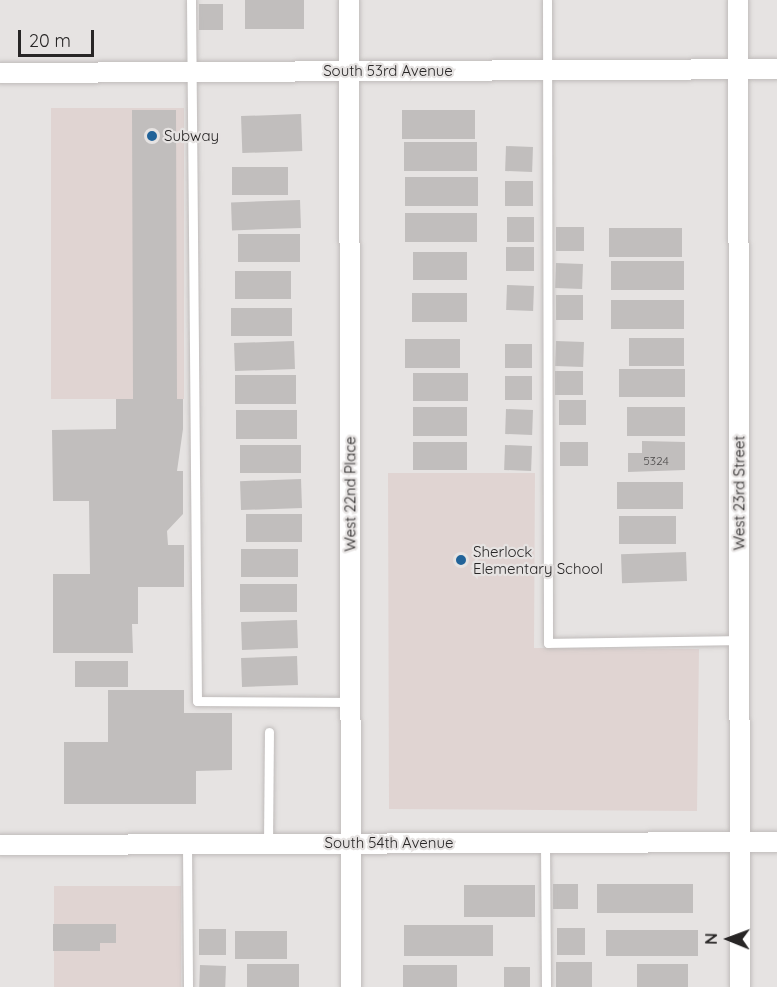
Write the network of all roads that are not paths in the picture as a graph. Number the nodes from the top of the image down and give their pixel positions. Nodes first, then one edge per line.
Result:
1 (191, 0) edge
2 (349, 0) edge
3 (547, 0) edge
4 (738, 0) edge
5 (739, 69) junction
6 (777, 69) edge
7 (547, 70) junction
8 (349, 71) junction
9 (191, 72) junction
10 (0, 73) edge
11 (740, 640) junction
12 (350, 702) junction
13 (269, 732) dead end
14 (740, 842) junction
15 (777, 842) edge
16 (350, 843) junction
17 (187, 844) junction
18 (268, 844) junction
19 (545, 844) junction
20 (0, 845) edge
21 (188, 987) edge
22 (351, 987) edge
23 (546, 987) edge
24 (740, 987) edge

1 - 9 lane
2 - 8 street, West 22nd Place
3 - 7 lane
4 - 5 street, West 23rd Street
5 - 6 street, South 53rd Avenue
5 - 7 street, South 53rd Avenue
5 - 11 street, West 23rd Street
7 - 8 street, South 53rd Avenue
7 - 11 lane
8 - 9 street, South 53rd Avenue
8 - 12 street, West 22nd Place
9 - 10 street, South 53rd Avenue
9 - 12 lane
11 - 14 street, West 23rd Street
12 - 16 street, West 22nd Place
13 - 18 lane
14 - 15 street, South 54th Avenue
14 - 19 street, South 54th Avenue
14 - 24 street, West 23rd Street
16 - 18 street, South 54th Avenue
16 - 19 street, South 54th Avenue
16 - 22 street, West 22nd Place
17 - 18 street, South 54th Avenue
17 - 20 street, South 54th Avenue
17 - 21 lane
19 - 23 lane

